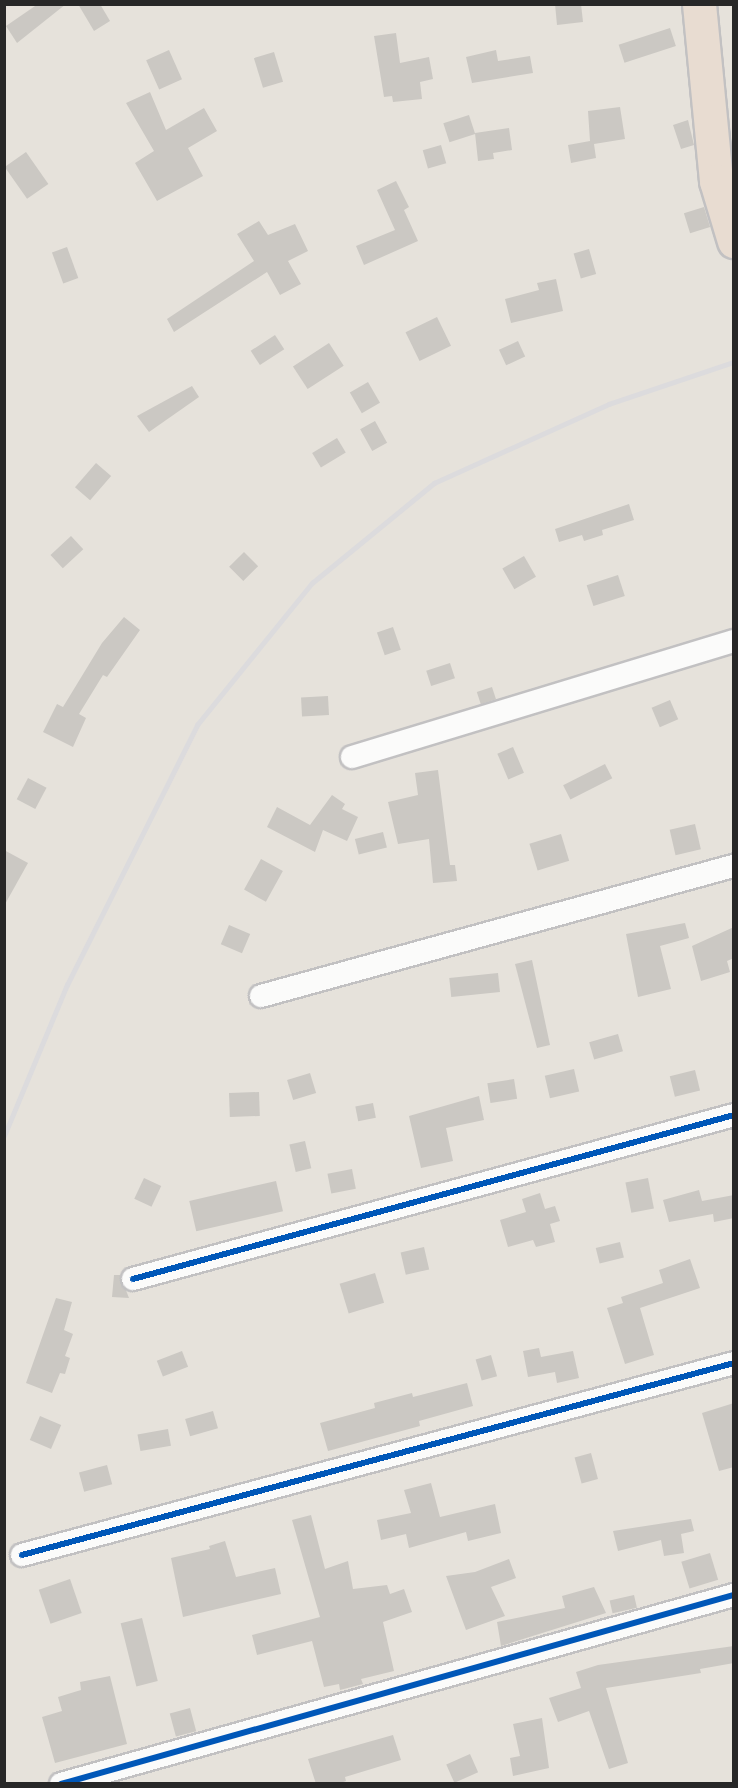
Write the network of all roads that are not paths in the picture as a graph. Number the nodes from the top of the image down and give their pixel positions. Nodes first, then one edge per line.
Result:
1 (699, 4) edge
2 (734, 241) edge
3 (734, 641) edge
4 (352, 757) dead end
5 (734, 866) edge
6 (261, 996) dead end
7 (734, 1115) edge
8 (133, 1279) dead end
9 (734, 1363) edge
10 (22, 1555) dead end
11 (734, 1595) edge
12 (61, 1784) edge

1 - 2 highway
3 - 4 street
5 - 6 street
7 - 8 street
9 - 10 street
11 - 12 street

